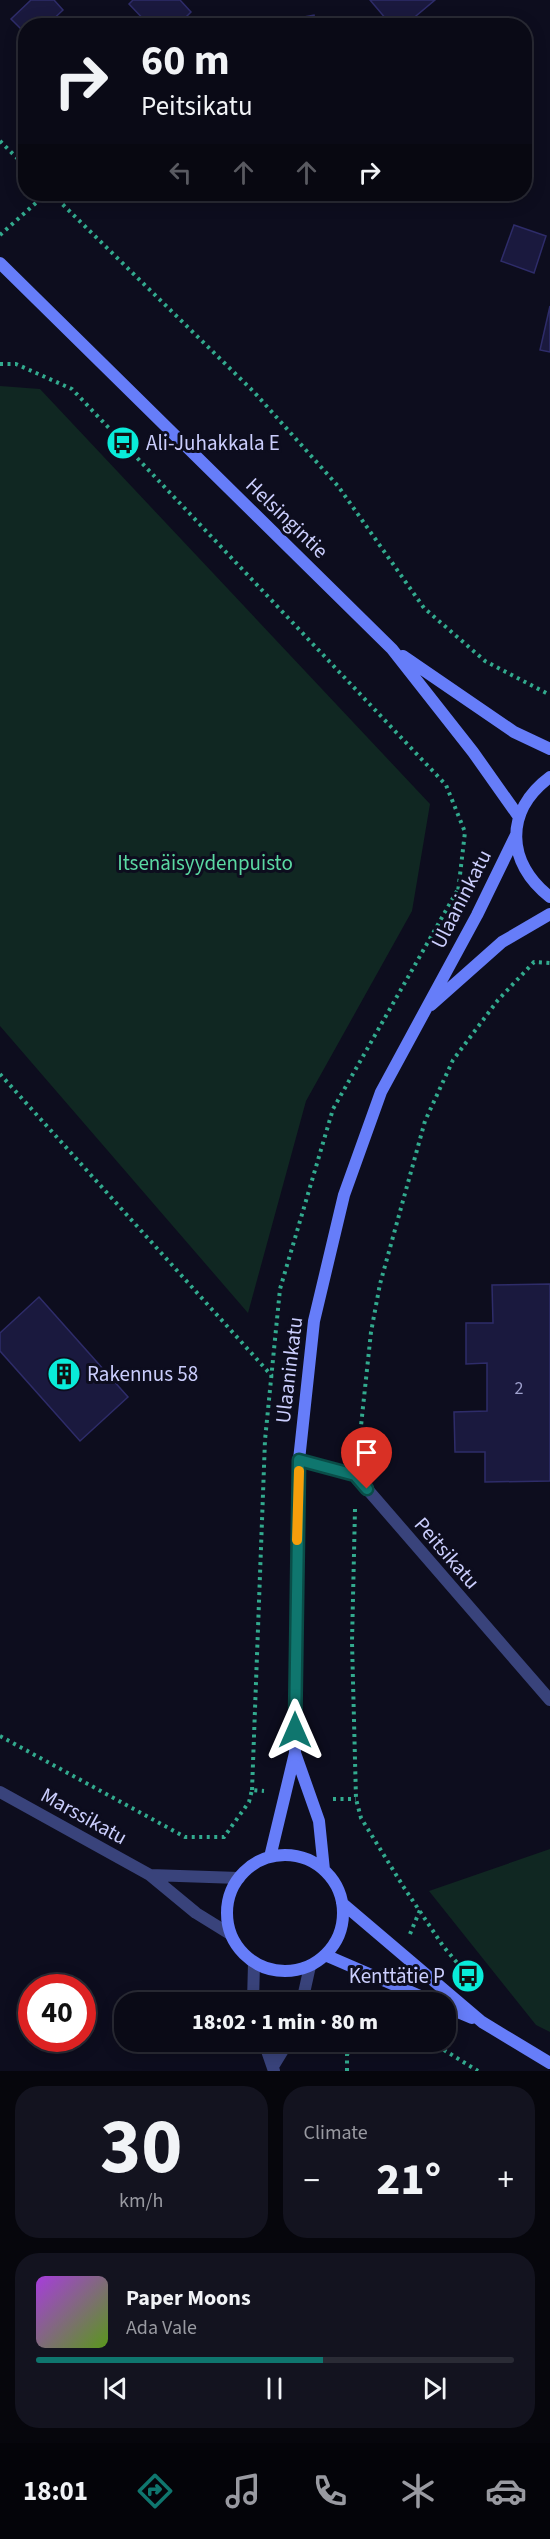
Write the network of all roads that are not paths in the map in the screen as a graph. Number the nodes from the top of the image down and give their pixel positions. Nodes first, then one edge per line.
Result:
1 (0, 263) edge
2 (392, 649) junction
3 (550, 749) edge
4 (550, 777) edge
5 (519, 817) junction
6 (516, 835) junction
7 (550, 897) edge
8 (550, 914) edge
9 (423, 1012) junction
10 (299, 1460) junction
11 (550, 1700) edge
12 (295, 1753) junction
13 (0, 1792) edge
14 (270, 1857) junction
15 (324, 1870) junction
16 (150, 1875) junction
17 (238, 1878) junction
18 (342, 1903) junction
19 (230, 1934) junction
20 (325, 1956) junction
21 (254, 1963) junction
22 (309, 1966) junction
23 (253, 1992) edge
24 (304, 1992) edge
25 (410, 1992) edge
26 (456, 2011) edge
27 (482, 2022) junction
28 (268, 2052) edge
29 (283, 2052) edge
30 (550, 2063) edge
31 (274, 2068) edge

1 - 2 street, Helsingintie
2 - 3 street, Helsingintie
2 - 5 street, Helsingintie
4 - 5 street
5 - 6 street
6 - 7 street
6 - 9 street, Ulaaninkatu
8 - 9 street, Ulaaninkatu
9 - 10 street, Ulaaninkatu
10 - 11 street, Peitsikatu
10 - 12 street, Ulaaninkatu
12 - 14 street
12 - 15 street
13 - 16 street, Marssikatu
14 - 15 street
14 - 17 street
15 - 18 street
16 - 17 street
16 - 19 street, Marssikatu
17 - 19 street
18 - 20 street
18 - 27 street
19 - 21 street
20 - 22 street
20 - 25 street
21 - 22 street
21 - 23 street
22 - 24 street
26 - 27 street
27 - 30 street
28 - 31 street
29 - 31 street

